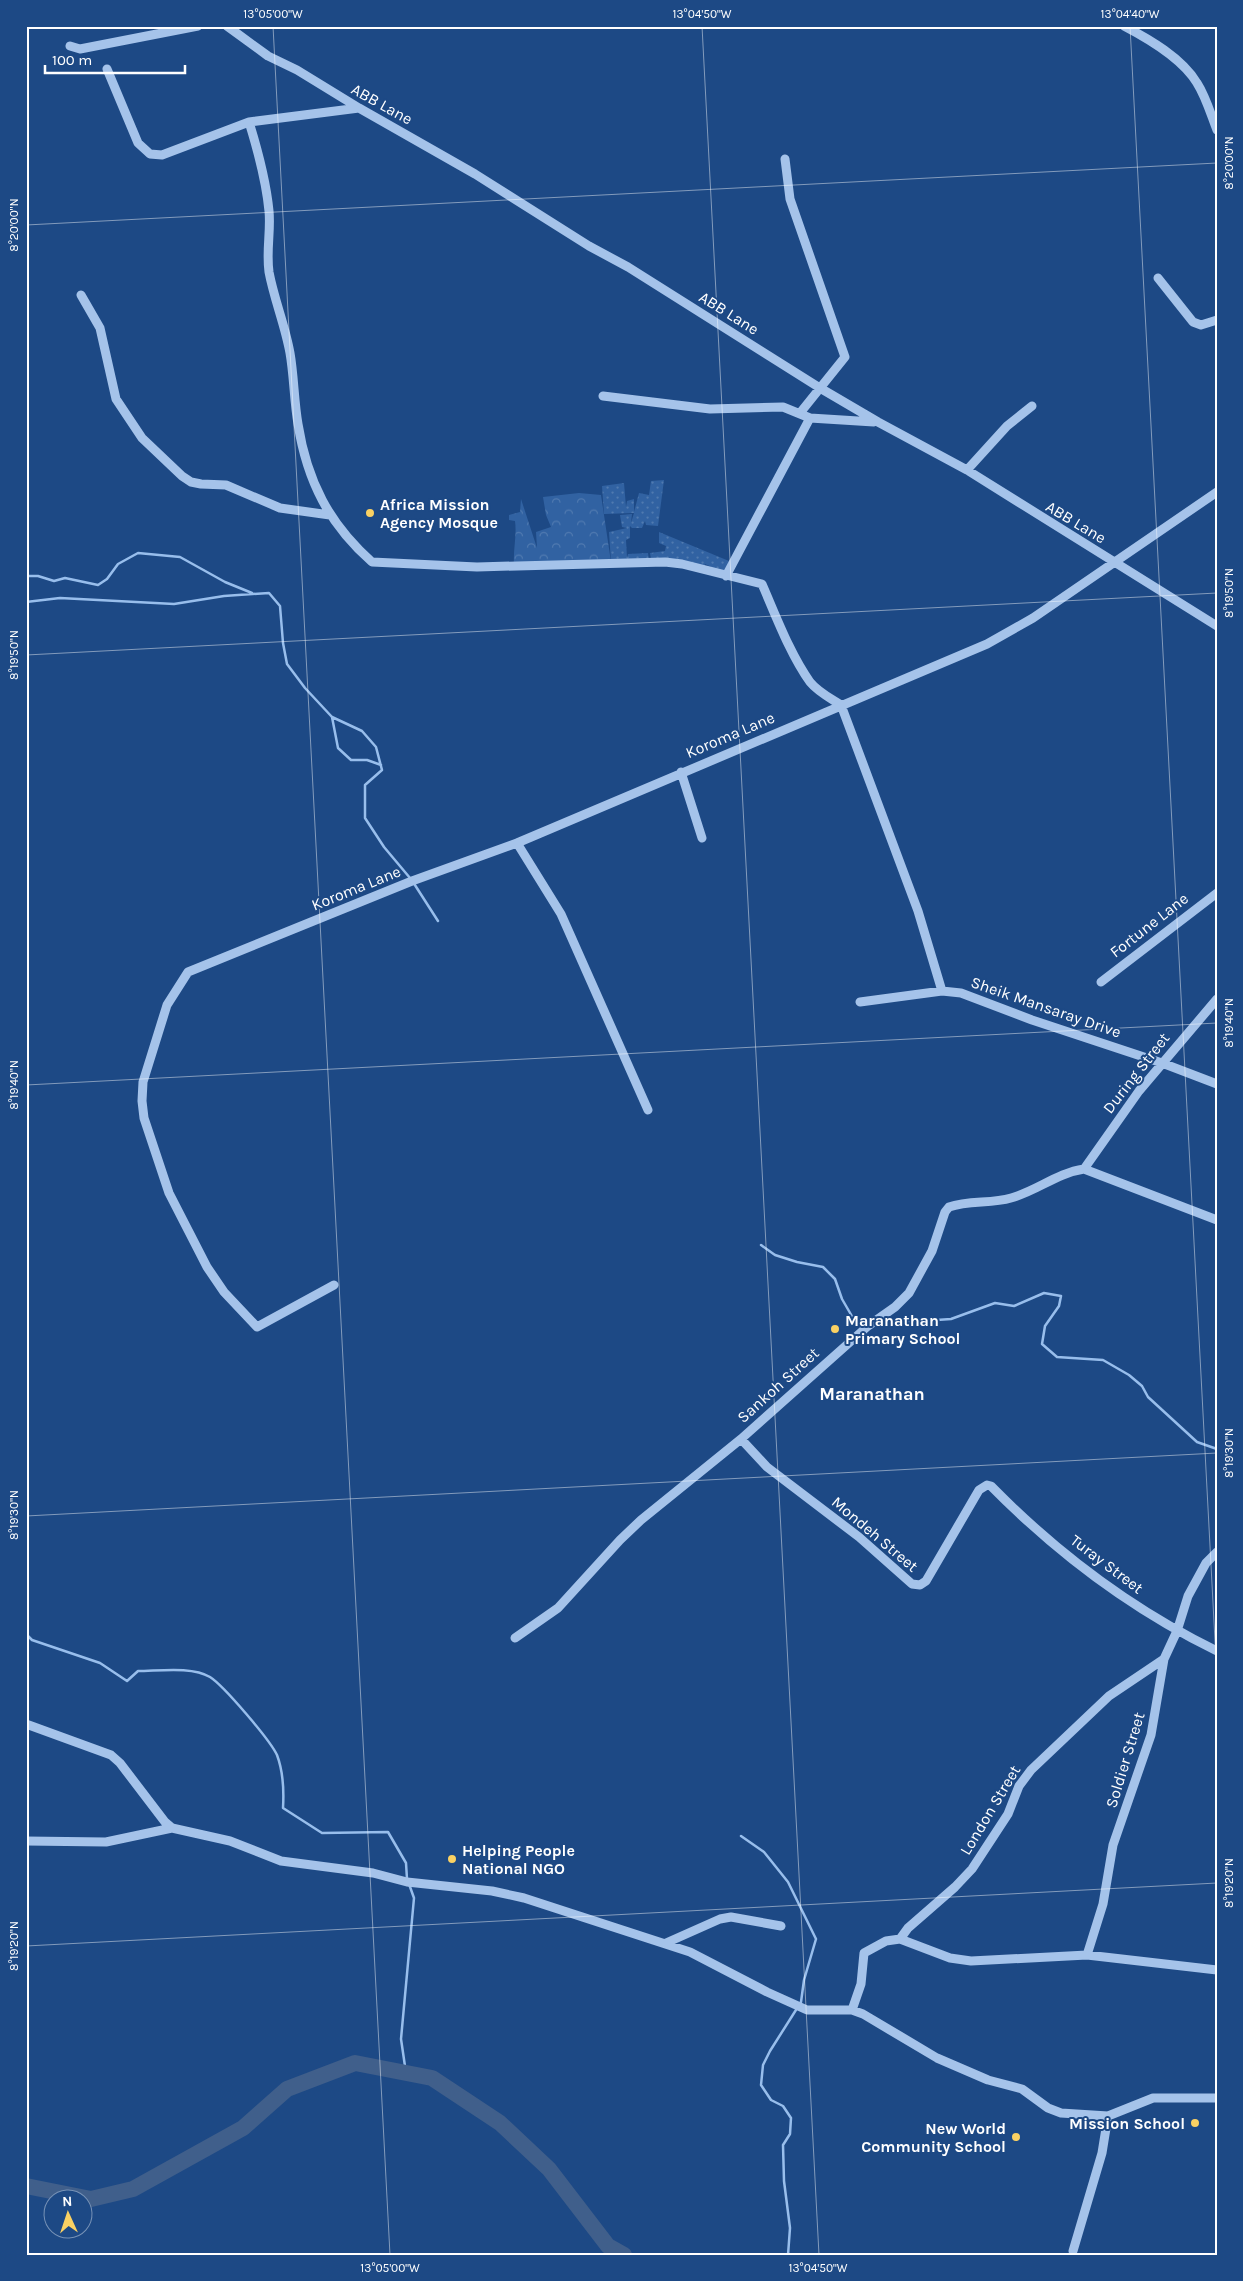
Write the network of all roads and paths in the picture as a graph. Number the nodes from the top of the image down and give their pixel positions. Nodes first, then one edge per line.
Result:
1 (198, 26) edge
2 (226, 26) edge
3 (1124, 26) edge
4 (70, 46) dead end
5 (107, 69) dead end
6 (358, 108) junction
7 (249, 122) junction
8 (1217, 130) edge
9 (785, 159) dead end
10 (1158, 278) dead end
11 (81, 295) dead end
12 (1217, 320) edge
13 (820, 388) junction
14 (603, 396) dead end
15 (1032, 406) dead end
16 (800, 413) junction
17 (810, 418) junction
18 (878, 422) junction
19 (967, 470) junction
20 (1217, 492) edge
21 (330, 515) junction
22 (1114, 562) junction
23 (726, 576) junction
24 (1217, 626) edge
25 (841, 705) junction
26 (681, 772) junction
27 (702, 838) dead end
28 (517, 842) junction
29 (1217, 893) edge
30 (1101, 982) dead end
31 (942, 991) junction
32 (1217, 999) edge
33 (860, 1002) dead end
34 (1162, 1063) junction
35 (1217, 1084) edge
36 (648, 1110) dead end
37 (1084, 1169) junction
38 (1217, 1220) edge
39 (334, 1285) dead end
40 (741, 1439) junction
41 (991, 1486) joint
42 (1217, 1552) edge
43 (1177, 1631) junction
44 (515, 1638) dead end
45 (1217, 1651) edge
46 (1164, 1659) junction
47 (26, 1724) edge
48 (172, 1828) junction
49 (26, 1841) edge
50 (781, 1926) dead end
51 (900, 1939) junction
52 (666, 1942) junction
53 (1087, 1955) junction
54 (1217, 1970) edge
55 (852, 2010) junction
56 (1217, 2098) edge
57 (1108, 2116) junction
58 (1073, 2251) dead end

1 - 4 street
2 - 6 street, ABB Lane
3 - 8 street
5 - 7 street
6 - 7 street
6 - 13 street, ABB Lane
7 - 21 street
9 - 13 street
10 - 12 street
11 - 21 street
13 - 16 street
13 - 18 street, ABB Lane
14 - 16 street
15 - 19 street
16 - 17 street
17 - 18 street
17 - 23 street
18 - 19 street, ABB Lane
19 - 22 street, ABB Lane
20 - 22 street, Koroma Lane
21 - 23 street
22 - 24 street, ABB Lane
22 - 25 street, Koroma Lane
23 - 25 street
25 - 26 street, Koroma Lane
25 - 31 street
26 - 27 street
26 - 28 street, Koroma Lane
28 - 36 street
28 - 39 street, Koroma Lane
29 - 30 street, Fortune Lane
31 - 33 street, Sheik Mansaray Drive
31 - 34 street, Sheik Mansaray Drive
32 - 34 street, During Street
34 - 35 street, Sheik Mansaray Drive
34 - 37 street, During Street
37 - 38 street
37 - 40 street, Sankoh Street
40 - 41 street, Mondeh Street
40 - 44 street, Sankoh Street
41 - 43 street, Turay Street
42 - 43 street, Soldier Street
43 - 45 street, Turay Street
43 - 46 street, Soldier Street
46 - 51 street, London Street
46 - 53 street, Soldier Street
47 - 48 street
48 - 49 street
48 - 52 street
50 - 52 street
51 - 53 street
51 - 55 street, London Street
52 - 55 street
53 - 54 street
55 - 57 street
56 - 57 street
57 - 58 street

